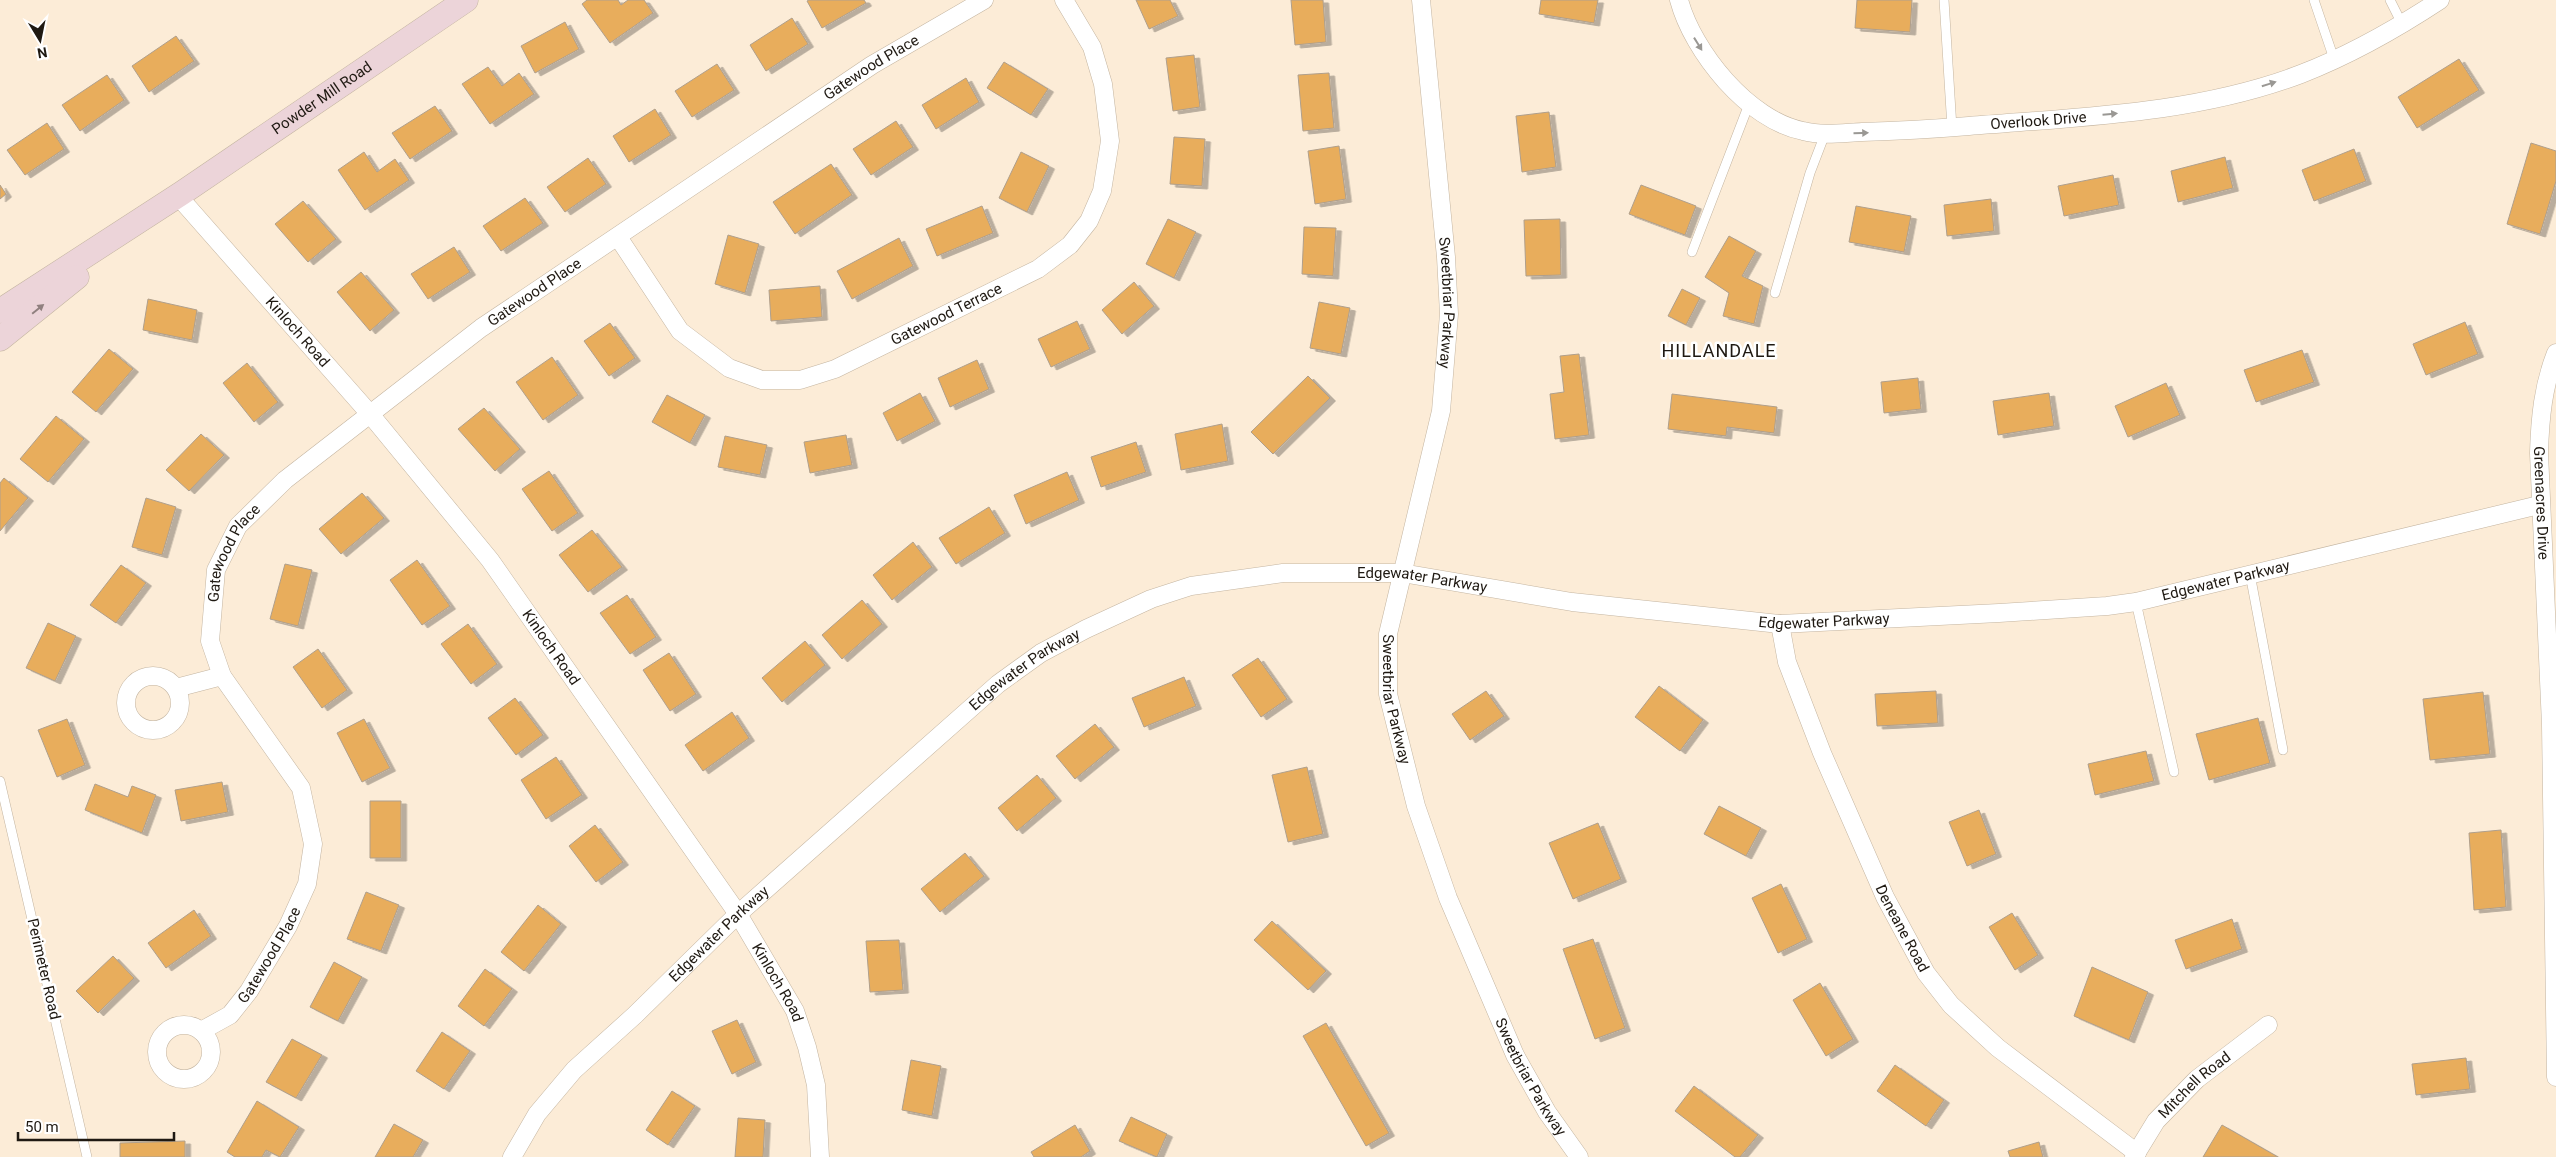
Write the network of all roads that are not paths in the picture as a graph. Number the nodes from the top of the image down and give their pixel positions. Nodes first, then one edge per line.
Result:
1 (466, 0) edge
2 (984, 0) edge
3 (1064, 0) edge
4 (1421, 0) edge
5 (1679, 0) edge
6 (1944, 0) edge
7 (2314, 0) edge
8 (2390, 0) edge
9 (2440, 0) edge
10 (2402, 24) junction
11 (2334, 59) junction
12 (1750, 104) junction
13 (1952, 128) junction
14 (1825, 134) junction
15 (178, 196) junction
16 (618, 237) junction
17 (1692, 252) dead end
18 (1775, 293) dead end
19 (0, 311) edge
20 (0, 339) edge
21 (2556, 353) edge
22 (370, 414) junction
23 (2539, 504) junction
24 (1402, 573) junction
25 (2250, 574) junction
26 (2136, 602) junction
27 (1780, 624) junction
28 (222, 676) junction
29 (176, 688) dead end
30 (2283, 750) dead end
31 (2174, 772) dead end
32 (0, 781) edge
33 (738, 914) junction
34 (2268, 1025) dead end
35 (201, 1031) dead end
36 (2556, 1077) edge
37 (2135, 1155) edge
38 (87, 1157) edge
39 (512, 1157) edge
40 (820, 1157) edge
41 (1579, 1157) edge

1 - 15 main road, Powder Mill Road
2 - 16 street, Gatewood Place
3 - 16 street, Gatewood Terrace
4 - 24 street, Sweetbriar Parkway
5 -> 12 street, Overlook Drive
6 - 13 lane
7 - 11 lane
8 - 10 lane
9 - 10 street, Overlook Drive
10 - 11 street, Overlook Drive
13 -> 11 street, Overlook Drive
12 - 14 street, Overlook Drive
12 - 17 lane
14 -> 13 street, Overlook Drive
14 - 18 lane
15 - 19 main road, Powder Mill Road
20 -> 15 main road, Powder Mill Road
15 - 22 street, Kinloch Road
16 - 22 street, Gatewood Place
21 - 23 street, Greenacres Drive
22 - 28 street, Gatewood Place
22 - 33 street, Kinloch Road
23 - 25 street, Edgewater Parkway
23 - 36 street, Greenacres Drive
24 - 27 street, Edgewater Parkway
24 - 33 street, Edgewater Parkway
24 - 41 street, Sweetbriar Parkway
25 - 26 street, Edgewater Parkway
25 - 30 lane
26 - 27 street, Edgewater Parkway
26 - 31 lane
27 - 37 street, Deneane Road
28 - 29 street
28 - 35 street, Gatewood Place
32 - 38 lane, Perimeter Road
33 - 39 street, Edgewater Parkway
33 - 40 street, Kinloch Road
34 - 37 street, Mitchell Road

